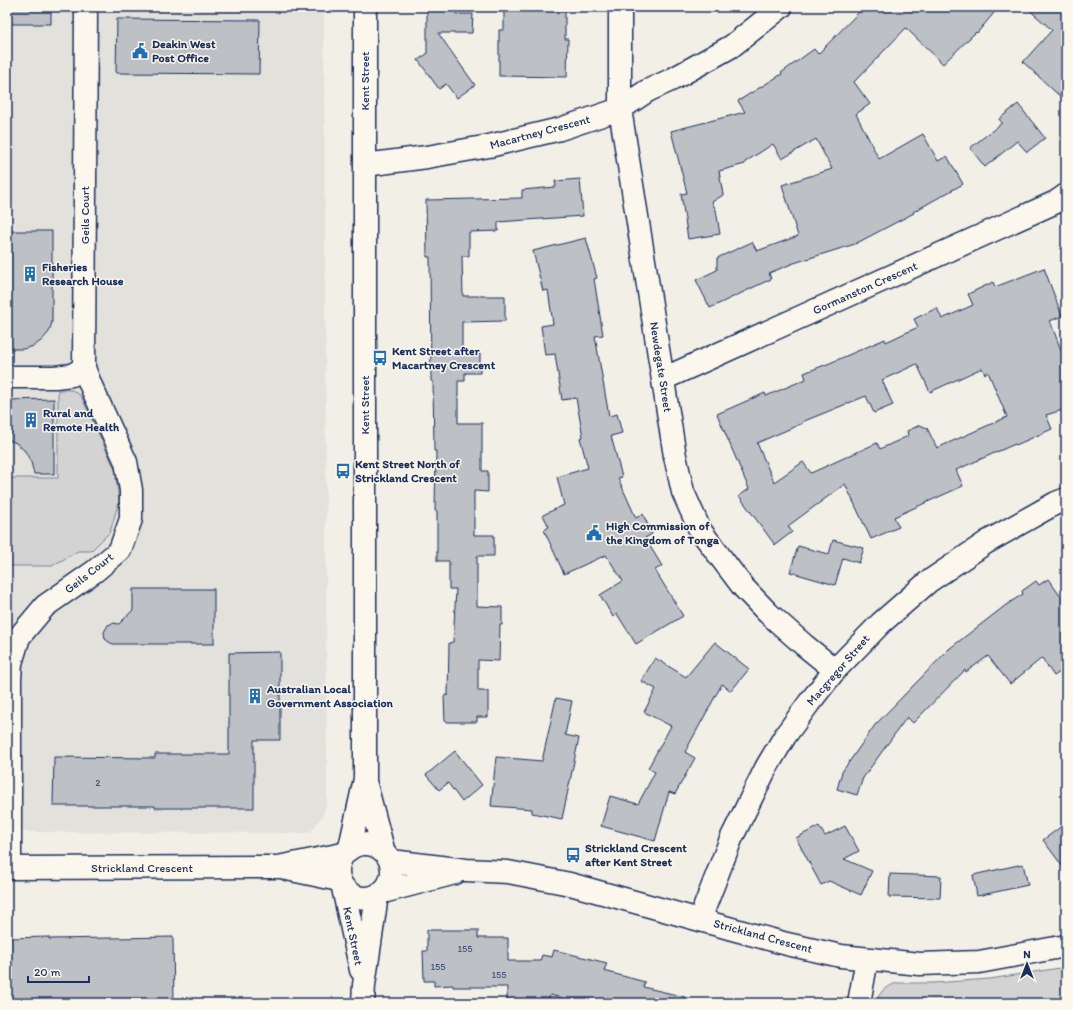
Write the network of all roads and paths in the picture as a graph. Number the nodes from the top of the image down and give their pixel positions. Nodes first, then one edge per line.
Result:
1 (86, 7) edge
2 (365, 7) edge
3 (620, 7) edge
4 (781, 7) edge
5 (620, 109) junction
6 (365, 165) junction
7 (1066, 195) edge
8 (84, 368) junction
9 (7, 377) edge
10 (663, 379) junction
11 (1066, 499) edge
12 (835, 670) junction
13 (365, 779) junction
14 (347, 850) junction
15 (387, 855) junction
16 (278, 867) junction
17 (8, 868) edge
18 (466, 870) junction
19 (341, 884) junction
20 (380, 893) junction
21 (701, 920) junction
22 (1066, 946) edge
23 (867, 959) junction
24 (363, 994) edge
25 (859, 1003) edge

1 - 8 street, Geils Court
2 - 6 street, Kent Street
3 - 5 street, Newdegate Street
4 - 5 street, Macartney Crescent
5 - 6 street, Macartney Crescent
5 - 10 street, Newdegate Street
6 - 13 street, Kent Street
7 - 10 street, Gormanston Crescent
8 - 9 street
8 - 17 street, Geils Court
10 - 12 street, Newdegate Street
11 - 12 street, Macgregor Street
12 - 21 street, Macgregor Street
13 - 14 street, Kent Street
13 - 15 street, Kent Street
14 - 15 street
14 - 16 street, Strickland Crescent
14 - 19 street
15 - 18 street, Strickland Crescent
15 - 20 street
16 - 17 street, Strickland Crescent
16 - 19 street, Strickland Crescent
18 - 20 street, Strickland Crescent
18 - 21 street, Strickland Crescent
19 - 20 street
19 - 24 street, Kent Street
20 - 24 street, Kent Street
21 - 23 street, Strickland Crescent
22 - 23 street, Strickland Crescent
23 - 25 street

